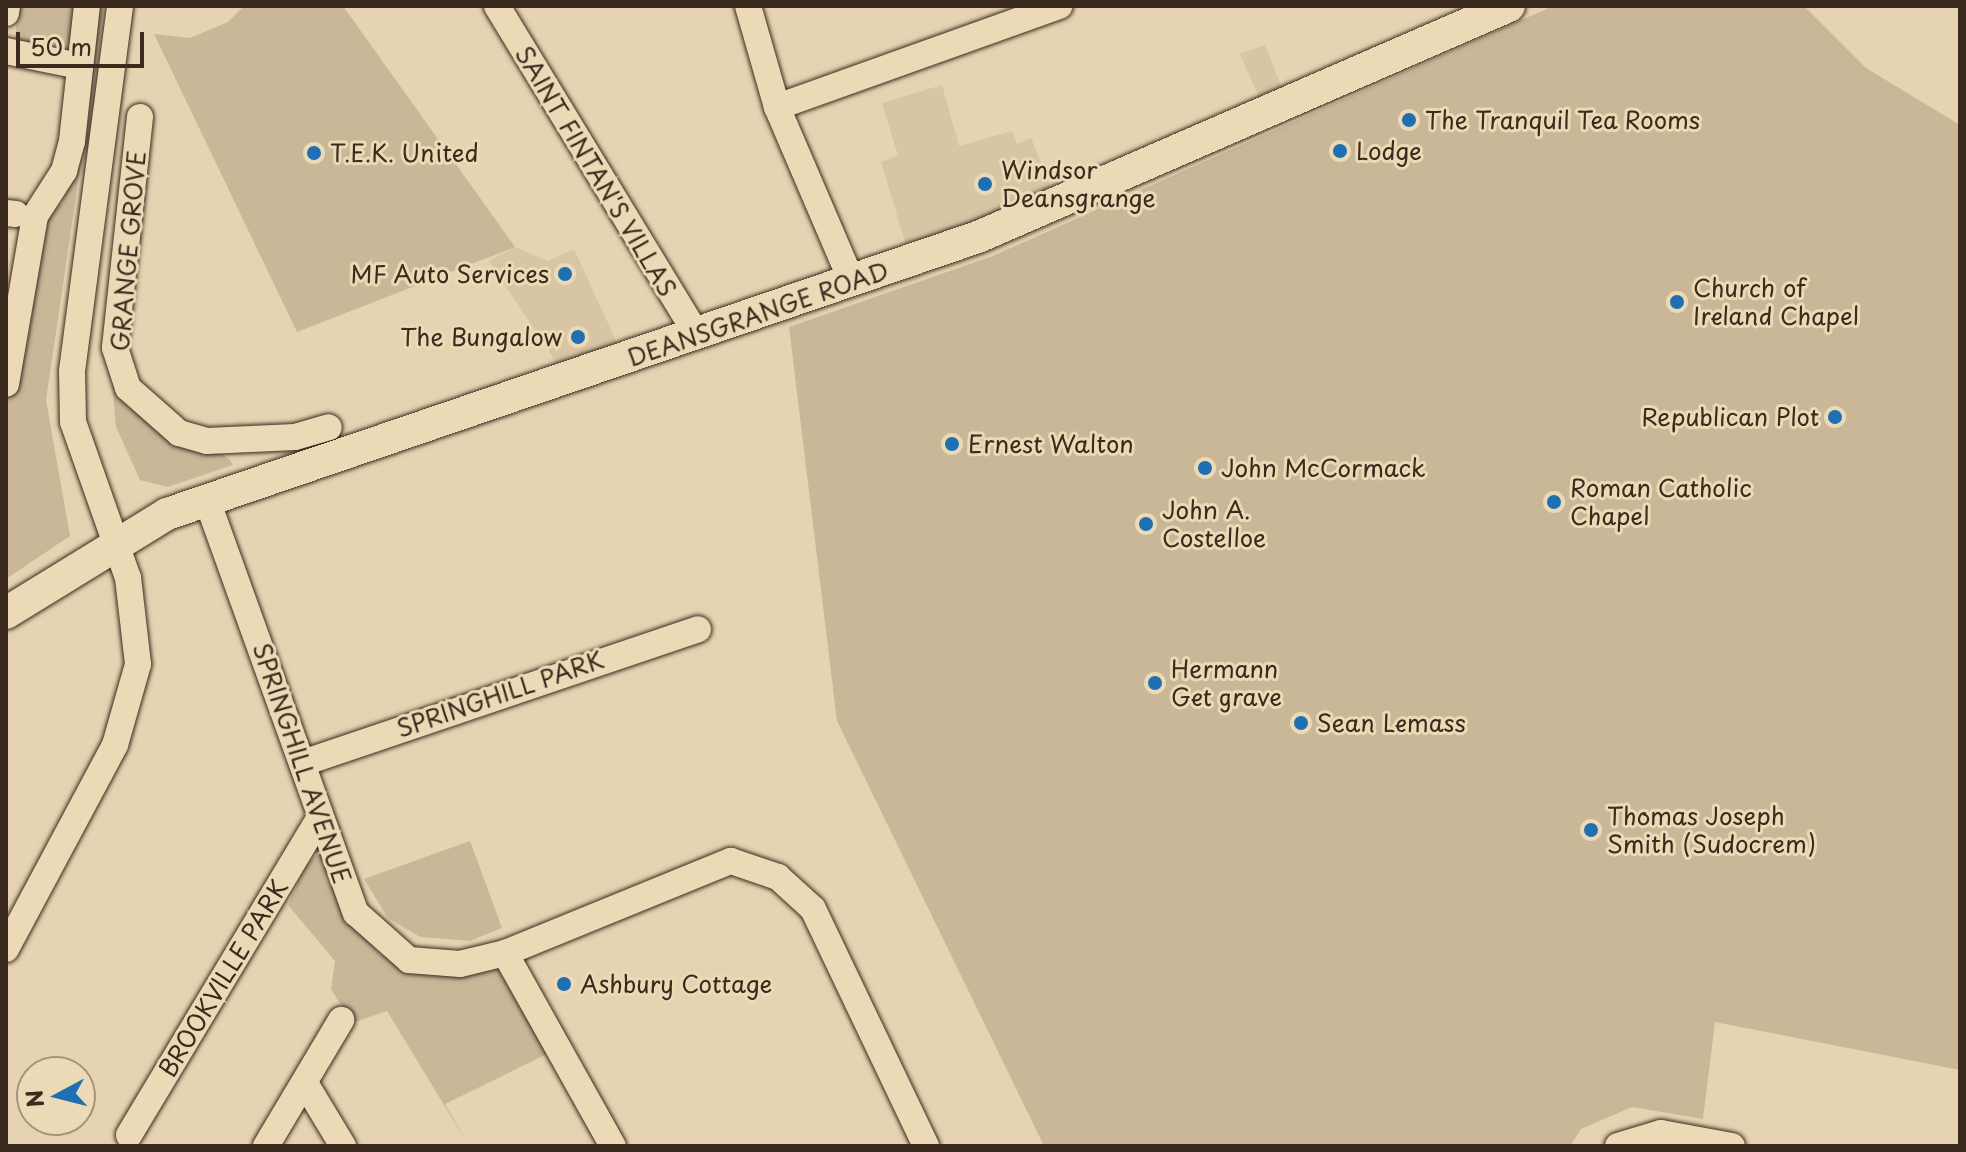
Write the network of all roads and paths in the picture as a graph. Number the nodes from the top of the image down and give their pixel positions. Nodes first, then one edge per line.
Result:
1 (7, 6) edge
2 (87, 6) edge
3 (120, 6) edge
4 (497, 6) edge
5 (748, 6) edge
6 (1059, 6) edge
7 (1509, 6) edge
8 (6, 13) edge
9 (6, 51) edge
10 (80, 66) junction
11 (777, 107) junction
12 (140, 117) dead end
13 (852, 282) junction
14 (697, 335) junction
15 (6, 384) edge
16 (329, 427) dead end
17 (248, 443) junction
18 (257, 482) junction
19 (207, 500) junction
20 (115, 540) junction
21 (6, 613) edge
22 (698, 629) dead end
23 (303, 763) junction
24 (318, 820) junction
25 (6, 949) edge
26 (505, 953) junction
27 (341, 1020) dead end
28 (305, 1083) junction
29 (129, 1135) dead end
30 (266, 1146) edge
31 (343, 1146) edge
32 (613, 1146) edge
33 (926, 1146) edge
34 (1619, 1146) edge
35 (1732, 1146) edge

1 - 8 street
2 - 10 street
3 - 20 street
4 - 14 street, SAINT FINTAN'S VILLAS
5 - 11 street
6 - 11 street
7 - 13 main road, DEANSGRANGE ROAD
9 - 10 street
10 - 15 street
11 - 13 street
12 - 17 street, GRANGE GROVE
13 - 14 main road, DEANSGRANGE ROAD
14 - 18 main road, DEANSGRANGE ROAD
16 - 17 street, GRANGE GROVE
17 - 18 street
18 - 19 main road, DEANSGRANGE ROAD
19 - 20 main road, DEANSGRANGE ROAD
19 - 23 street, SPRINGHILL AVENUE
20 - 21 main road, DEANSGRANGE ROAD
20 - 25 street
22 - 23 street, SPRINGHILL PARK
23 - 24 street, SPRINGHILL AVENUE
24 - 26 street, SPRINGHILL AVENUE
24 - 29 street, BROOKVILLE PARK
26 - 32 street
26 - 33 street, SPRINGHILL AVENUE
27 - 28 street
28 - 30 street
28 - 31 street
34 - 35 street

